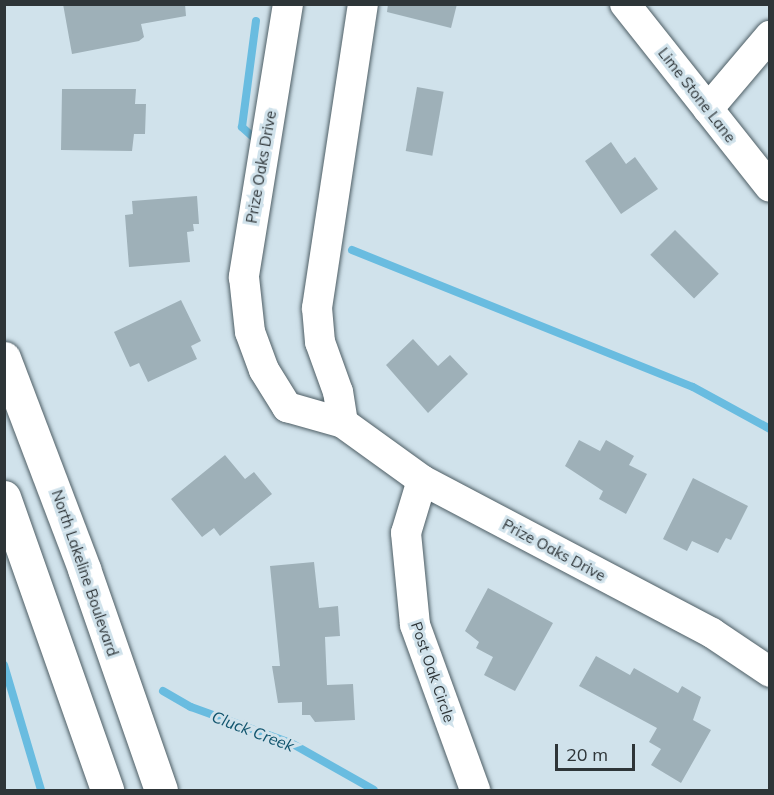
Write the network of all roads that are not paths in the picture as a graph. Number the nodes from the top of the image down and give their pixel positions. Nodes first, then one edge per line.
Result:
1 (288, 4) edge
2 (363, 4) edge
3 (625, 4) edge
4 (770, 36) edge
5 (708, 109) junction
6 (770, 187) edge
7 (4, 358) edge
8 (343, 423) junction
9 (422, 480) junction
10 (4, 497) edge
11 (770, 672) edge
12 (107, 790) edge
13 (161, 790) edge
14 (475, 790) edge

1 - 8 street, Prize Oaks Drive
2 - 8 street
3 - 5 street, Lime Stone Lane
4 - 5 street
5 - 6 street, Lime Stone Lane
7 - 13 main road, North Lakeline Boulevard
8 - 9 street, Prize Oaks Drive
9 - 11 street, Prize Oaks Drive
9 - 14 street, Post Oak Circle
10 - 12 main road

